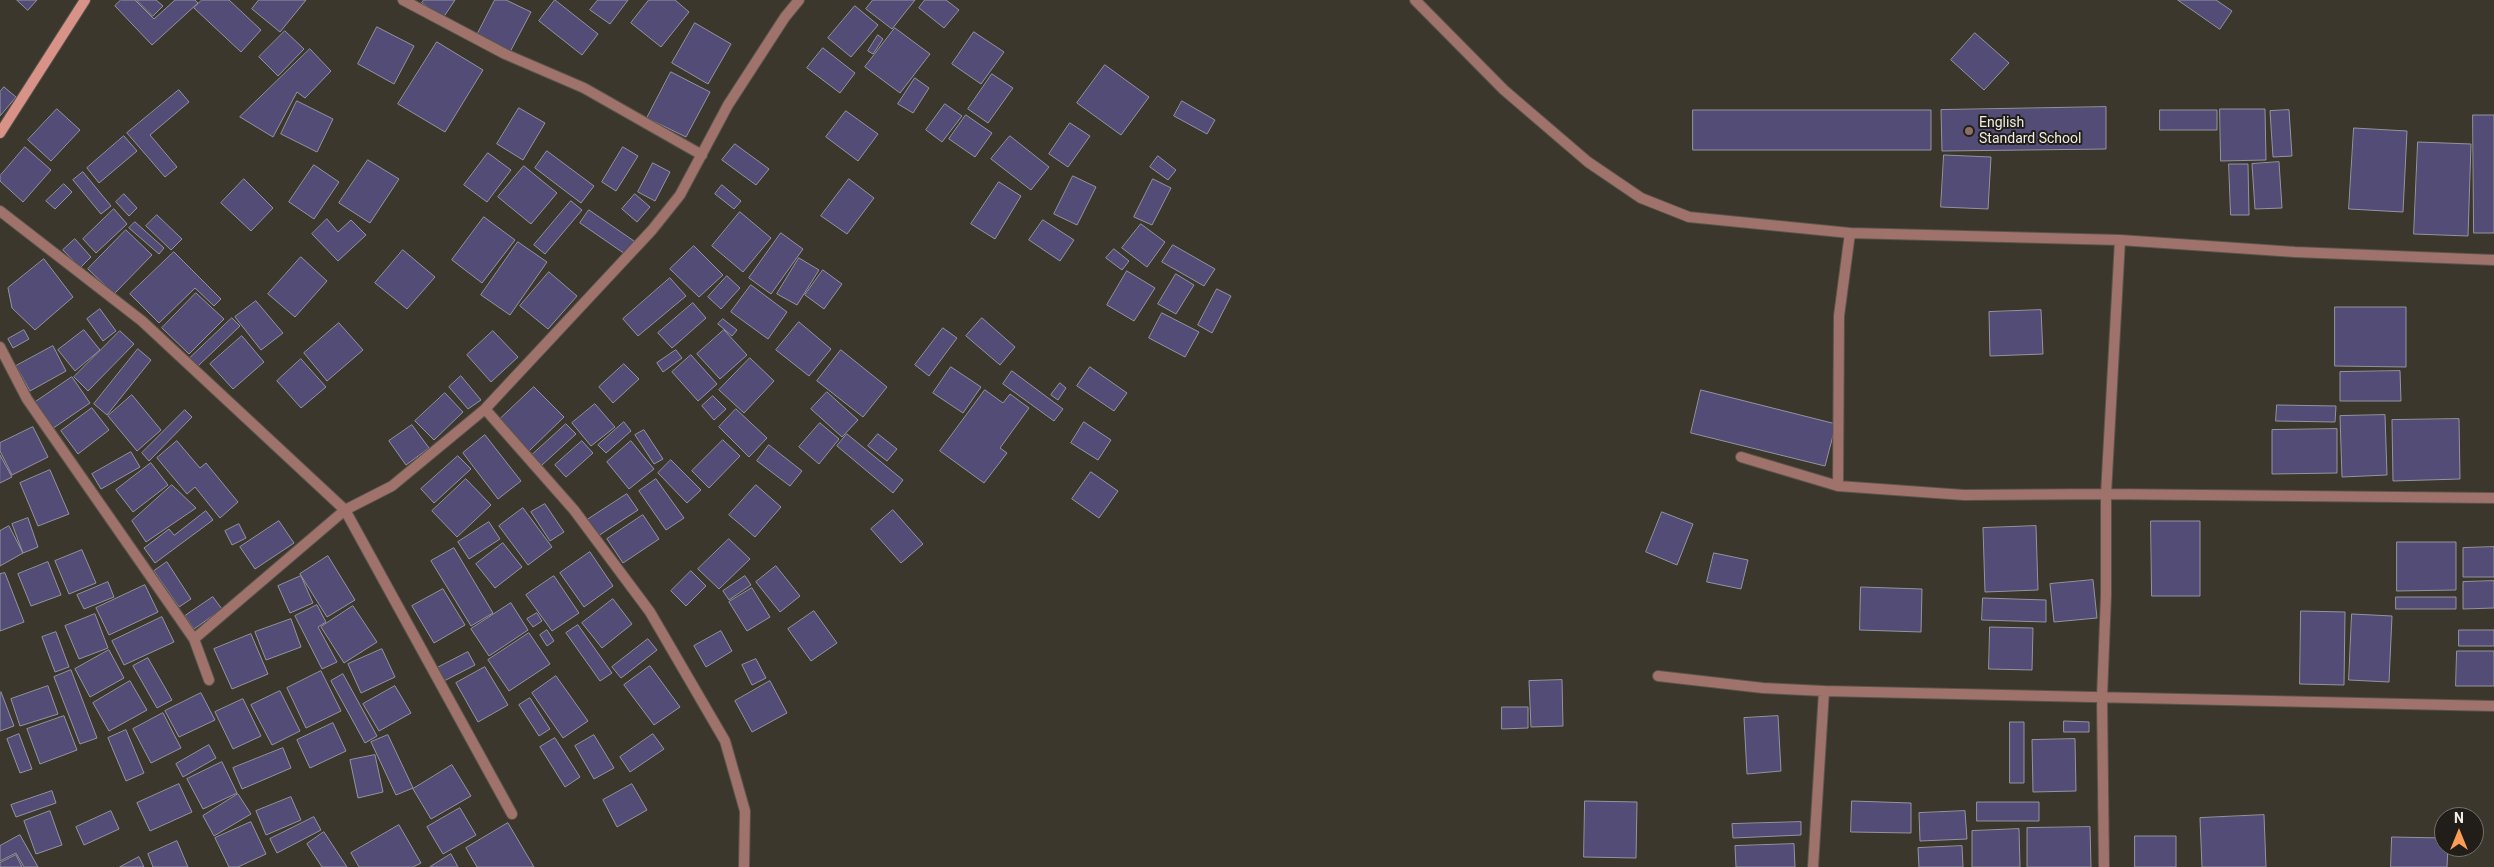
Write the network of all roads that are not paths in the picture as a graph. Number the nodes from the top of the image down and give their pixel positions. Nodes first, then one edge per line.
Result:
1 (85, 0) edge
2 (403, 0) edge
3 (799, 0) edge
4 (1415, 0) edge
5 (0, 133) edge
6 (702, 155) junction
7 (0, 211) edge
8 (1850, 233) junction
9 (2120, 240) junction
10 (2494, 260) edge
11 (0, 348) edge
12 (486, 409) junction
13 (1741, 458) dead end
14 (1838, 486) junction
15 (2106, 494) junction
16 (2494, 498) edge
17 (345, 510) junction
18 (194, 639) junction
19 (1658, 676) dead end
20 (209, 680) dead end
21 (1824, 691) junction
22 (2102, 697) junction
23 (2494, 706) edge
24 (512, 814) dead end
25 (744, 867) edge
26 (1813, 867) edge
27 (2104, 867) edge

1 - 5 street
2 - 6 street
3 - 6 street
4 - 8 street
6 - 12 street
7 - 17 street
8 - 9 street
8 - 14 street
9 - 10 street
9 - 15 street
11 - 18 street
12 - 17 street
12 - 25 street
13 - 14 street
14 - 15 street
15 - 16 street
15 - 22 street
17 - 18 street
17 - 24 street
18 - 20 street
19 - 21 street
21 - 22 street
21 - 26 street
22 - 23 street
22 - 27 street

